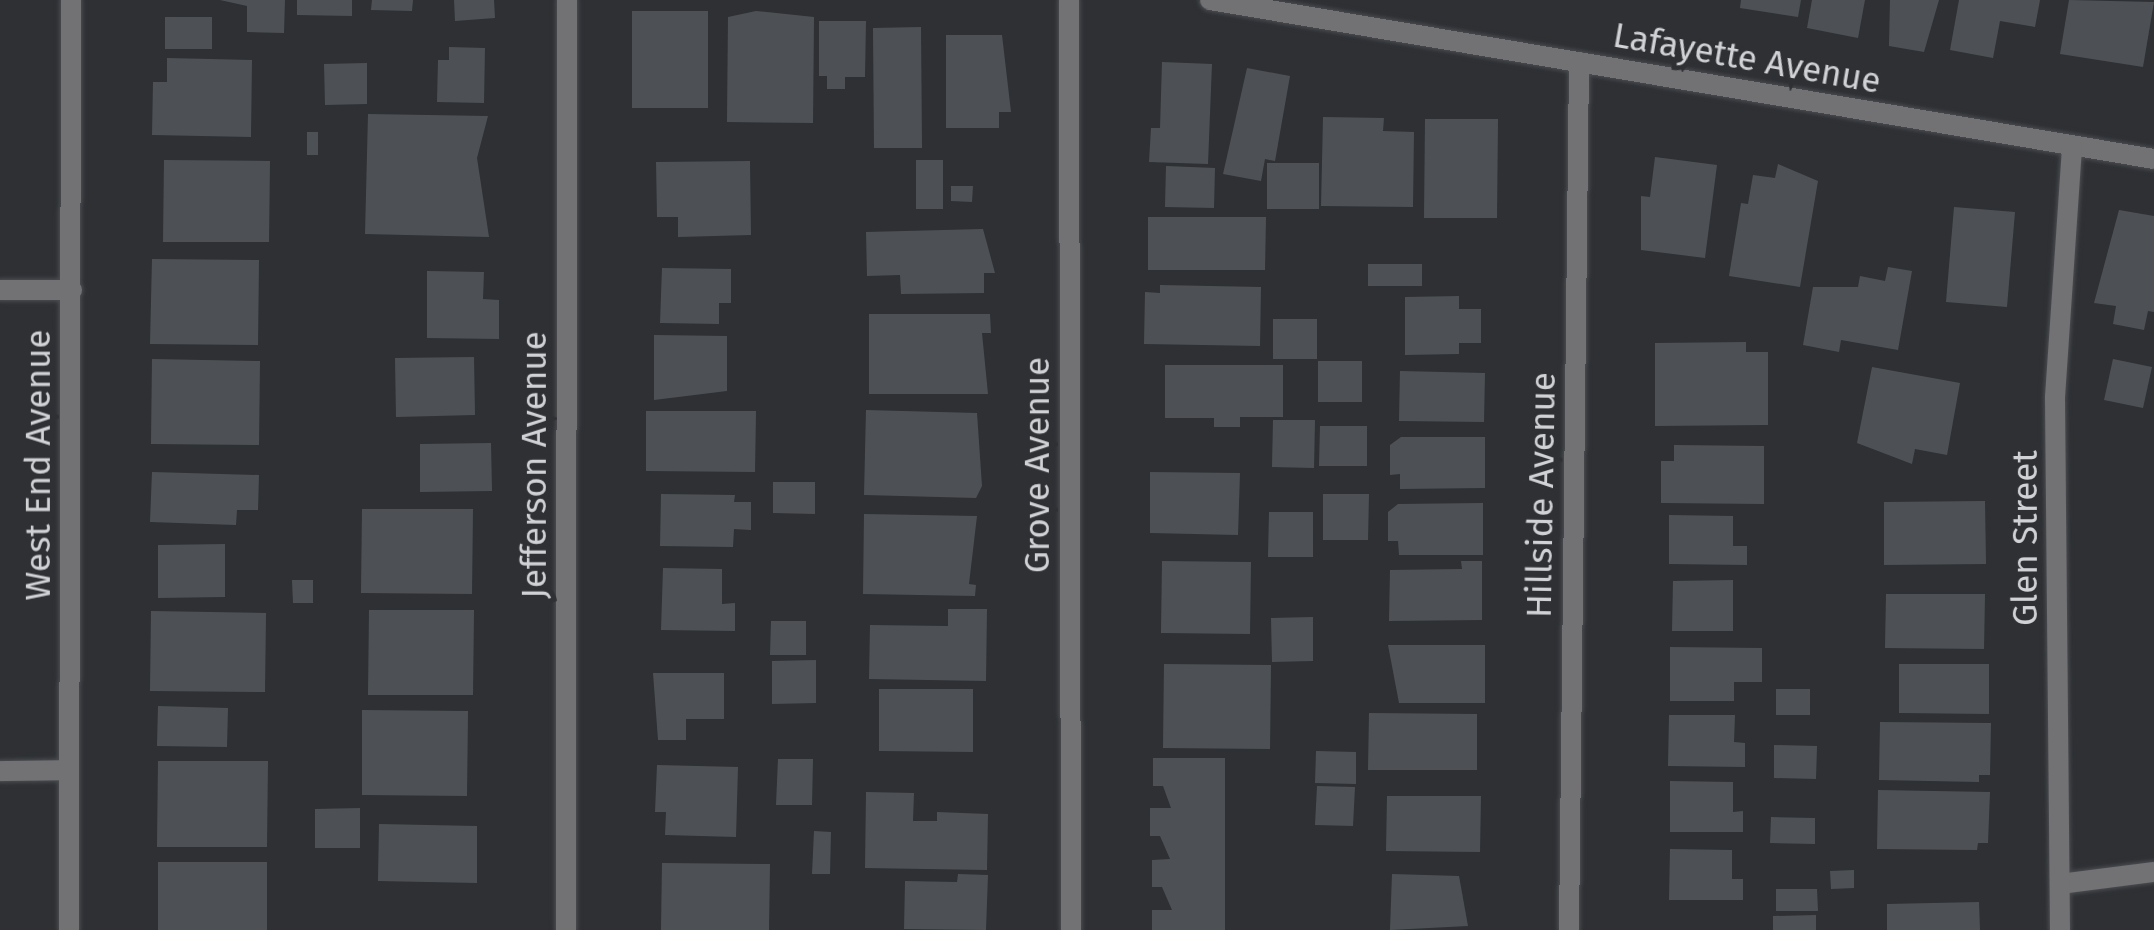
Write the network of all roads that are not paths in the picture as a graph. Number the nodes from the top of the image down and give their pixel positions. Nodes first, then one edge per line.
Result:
1 (70, 0) edge
2 (567, 0) edge
3 (1069, 0) edge
4 (1210, 0) edge
5 (1579, 62) junction
6 (2072, 147) junction
7 (2154, 159) edge
8 (0, 290) edge
9 (72, 290) junction
10 (69, 770) junction
11 (0, 771) edge
12 (2154, 872) edge
13 (2060, 884) junction
14 (69, 930) edge
15 (566, 930) edge
16 (1071, 930) edge
17 (1569, 930) edge
18 (2060, 930) edge

1 - 9 street, West End Avenue
2 - 15 street, Jefferson Avenue
3 - 16 street, Grove Avenue
4 - 5 street, Lafayette Avenue
5 - 6 street, Lafayette Avenue
5 - 17 street, Hillside Avenue
6 - 7 street, Lafayette Avenue
6 - 13 street, Glen Street
8 - 9 street
9 - 10 street, West End Avenue
10 - 11 street
10 - 14 street, West End Avenue
12 - 13 street
13 - 18 street, Glen Street

